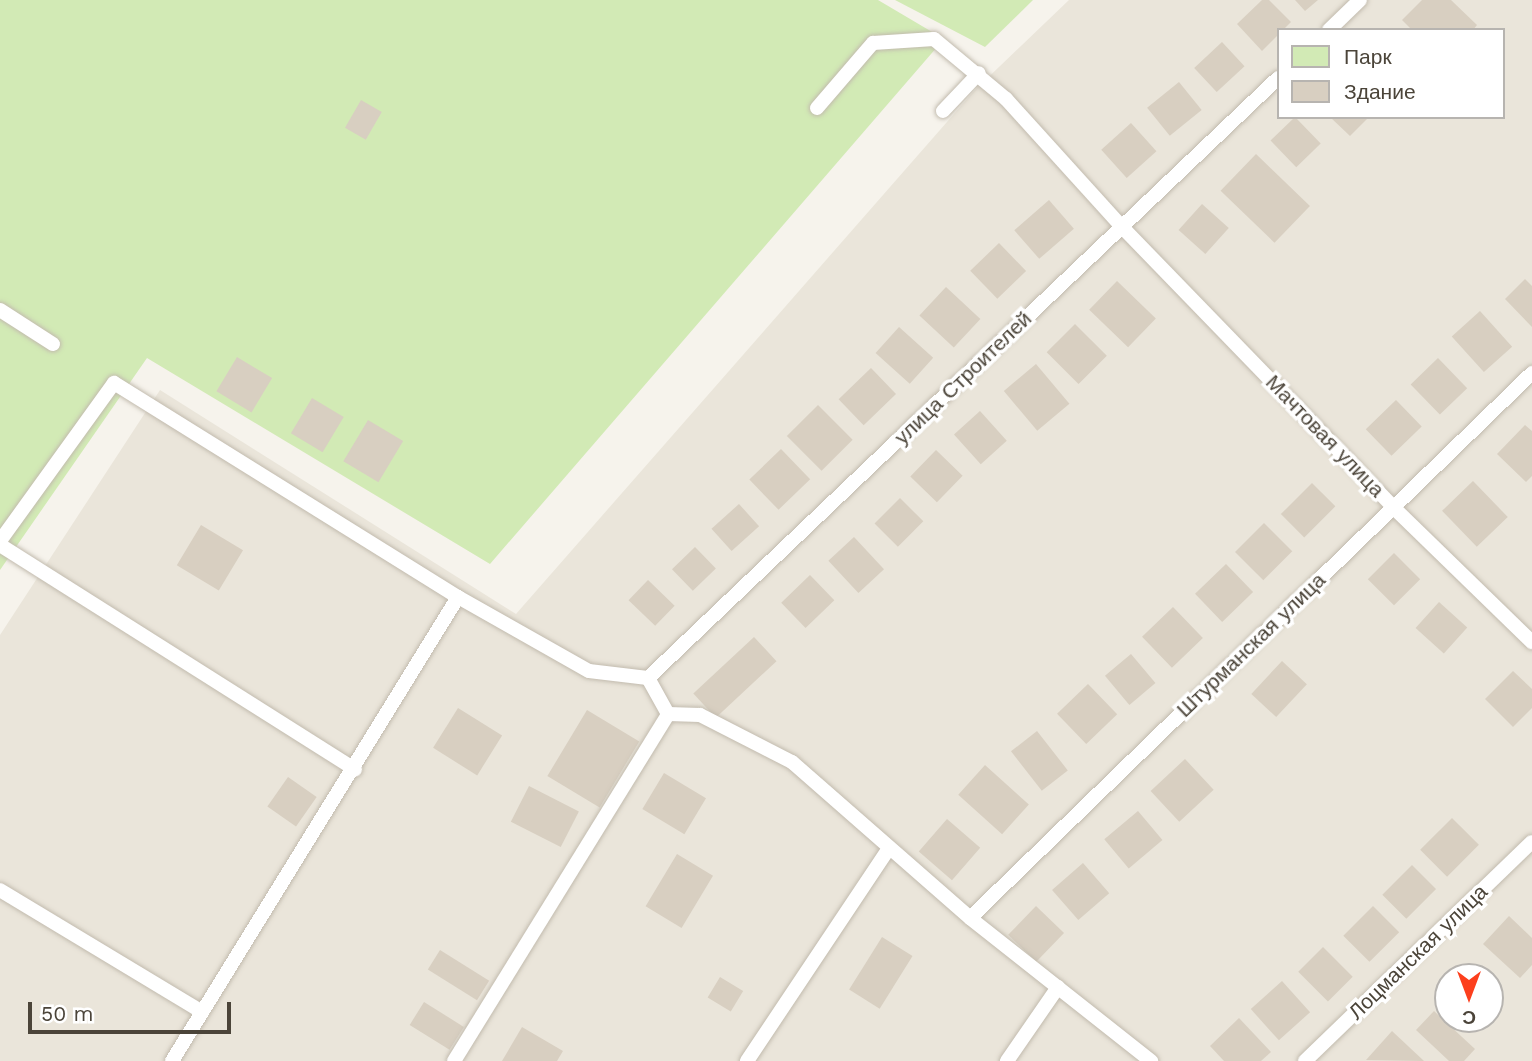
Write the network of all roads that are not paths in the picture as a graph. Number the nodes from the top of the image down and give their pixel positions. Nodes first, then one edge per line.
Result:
1 (1360, 0) edge
2 (1331, 28) edge
3 (979, 74) junction
4 (1276, 80) edge
5 (817, 108) dead end
6 (943, 111) dead end
7 (1122, 227) junction
8 (0, 310) edge
9 (53, 344) dead end
10 (1532, 373) edge
11 (1393, 507) junction
12 (0, 543) edge
13 (458, 597) junction
14 (1532, 642) edge
15 (648, 678) junction
16 (668, 714) junction
17 (355, 769) junction
18 (1532, 842) edge
19 (889, 848) junction
20 (0, 890) edge
21 (970, 918) junction
22 (1058, 987) junction
23 (202, 1013) junction
24 (172, 1061) edge
25 (454, 1061) edge
26 (747, 1061) edge
27 (1007, 1061) edge
28 (1151, 1061) edge
29 (1305, 1061) edge

1 - 2 lane
3 - 5 lane, Мачтовая улица
3 - 6 lane
3 - 7 lane, Мачтовая улица
4 - 7 lane, улица Строителей
7 - 11 lane, Мачтовая улица
7 - 15 lane, улица Строителей
8 - 9 lane
10 - 11 lane, Штурманская улица
11 - 14 lane, Мачтовая улица
11 - 21 lane, Штурманская улица
12 - 13 lane
12 - 17 lane
13 - 15 lane
13 - 17 lane
15 - 16 lane
16 - 19 lane
16 - 25 lane
17 - 23 lane
18 - 29 lane, Лоцманская улица
19 - 21 lane
19 - 26 lane
20 - 23 lane
21 - 22 lane
22 - 27 lane
22 - 28 lane
23 - 24 lane

